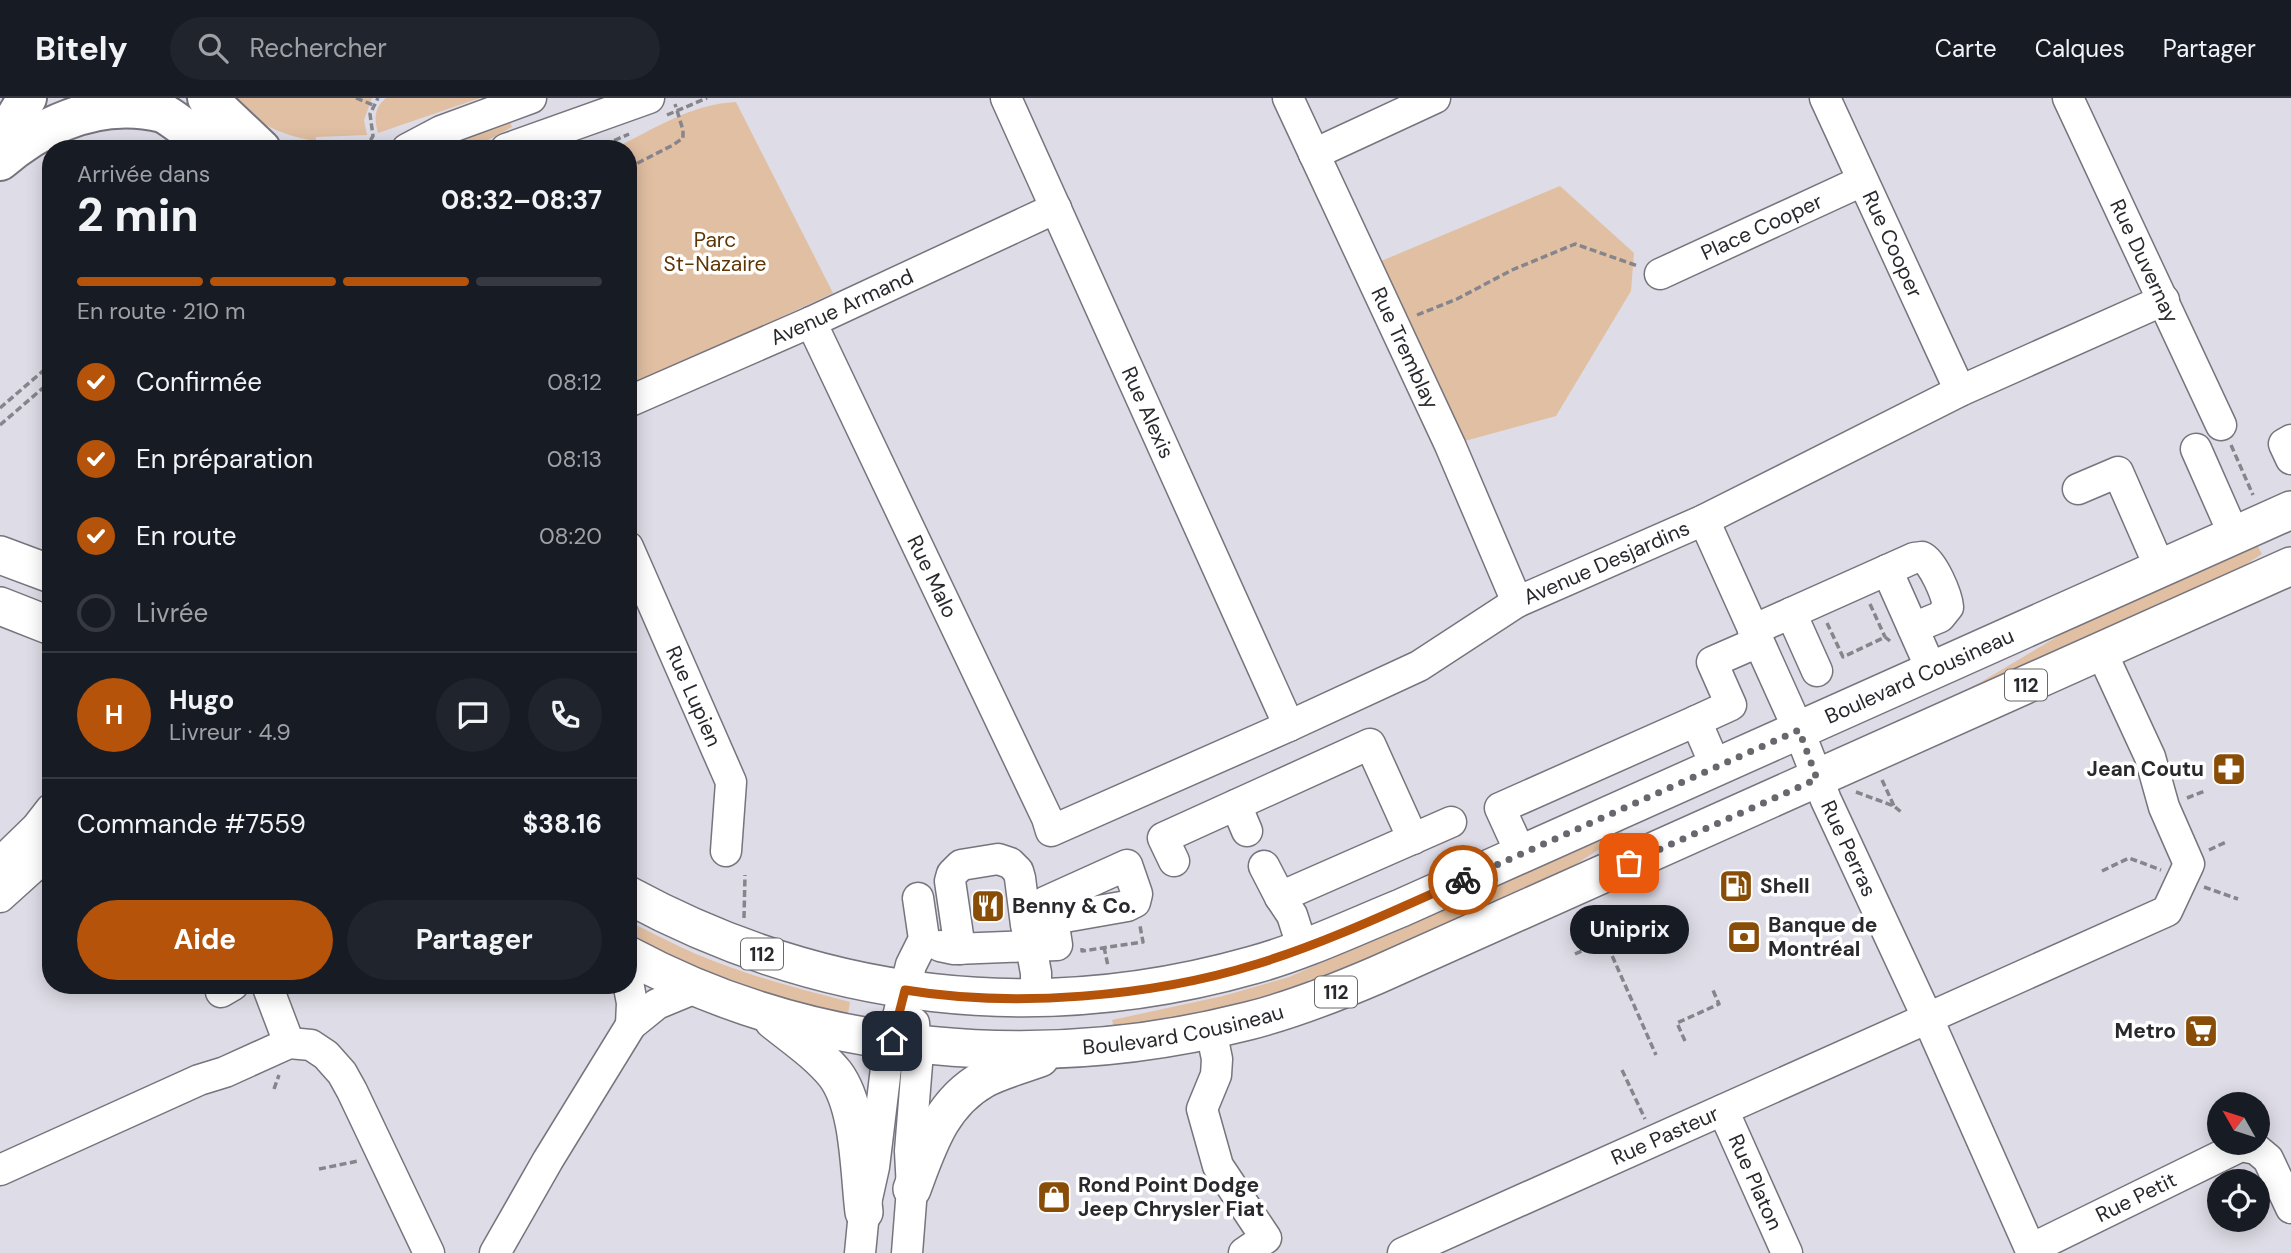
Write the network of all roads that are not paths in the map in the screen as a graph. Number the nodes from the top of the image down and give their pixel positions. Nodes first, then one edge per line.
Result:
1 (27, 98) edge
2 (207, 98) edge
3 (531, 98) edge
4 (1006, 98) edge
5 (1288, 98) edge
6 (1435, 98) edge
7 (1825, 98) edge
8 (2068, 98) edge
9 (662, 101) edge
10 (199, 140) edge
11 (251, 140) edge
12 (424, 140) edge
13 (535, 140) edge
14 (0, 144) edge
15 (1314, 154) junction
16 (0, 161) edge
17 (1862, 181) junction
18 (1056, 208) junction
19 (1660, 274) road end
20 (2164, 300) junction
21 (811, 322) junction
22 (1959, 391) junction
23 (637, 398) edge
24 (2226, 434) road end
25 (2291, 440) edge
26 (2196, 449) dead end
27 (2291, 459) edge
28 (2078, 489) dead end
29 (2274, 507) edge
30 (1704, 520) junction
31 (2234, 535) junction
32 (0, 555) edge
33 (2291, 566) edge
34 (637, 567) edge
35 (2160, 568) junction
36 (1887, 570) junction
37 (42, 571) edge
38 (1517, 602) junction
39 (0, 606) edge
40 (1791, 613) junction
41 (42, 622) edge
42 (1913, 628) junction
43 (1756, 636) junction
44 (2101, 652) junction
45 (1817, 671) dead end
46 (1932, 671) junction
47 (1696, 721) junction
48 (1289, 726) junction
49 (1799, 730) junction
50 (1716, 767) junction
51 (1817, 779) junction
52 (42, 821) edge
53 (1451, 822) dead end
54 (1051, 831) joint
55 (1413, 839) junction
56 (726, 851) dead end
57 (1521, 854) junction
58 (42, 859) edge
59 (1174, 861) dead end
60 (0, 863) edge
61 (1126, 865) dead end
62 (1264, 866) dead end
63 (0, 897) edge
64 (1280, 897) junction
65 (918, 898) dead end
66 (637, 900) edge
67 (1031, 946) junction
68 (960, 949) junction
69 (1303, 949) junction
70 (637, 959) edge
71 (913, 971) junction
72 (698, 987) junction
73 (270, 994) edge
74 (630, 994) edge
75 (1036, 998) junction
76 (761, 1011) junction
77 (1928, 1019) junction
78 (631, 1025) junction
79 (1210, 1030) junction
80 (904, 1042) junction
81 (289, 1044) junction
82 (1059, 1049) junction
83 (1723, 1110) junction
84 (0, 1170) edge
85 (912, 1189) junction
86 (2291, 1208) edge
87 (863, 1212) junction
88 (2031, 1251) edge
89 (429, 1253) edge
90 (495, 1253) edge
91 (860, 1253) edge
92 (907, 1253) edge
93 (1244, 1253) edge
94 (1403, 1253) edge
95 (1787, 1253) edge

1 - 14 highway
2 - 11 highway
3 - 12 street
4 - 18 street, Rue Alexis
5 - 15 street, Rue Tremblay
6 - 15 street
7 - 17 street, Rue Cooper
8 - 20 street, Rue Duvernay
9 - 13 street
10 - 16 highway
15 - 38 street, Rue Tremblay
17 - 19 street, Place Cooper
17 - 22 street, Rue Cooper
18 - 21 street, Avenue Armand
18 - 48 street, Rue Alexis
20 - 22 street, Avenue Desjardins
20 - 24 street, Rue Duvernay
21 - 23 street, Avenue Armand
21 - 54 street, Rue Malo
22 - 30 street, Avenue Desjardins
25 - 27 street
26 - 31 street
28 - 35 street
29 - 31 main road, Boulevard Cousineau / 112
30 - 38 street, Avenue Desjardins
30 - 43 street, Rue Perras
31 - 35 main road, Boulevard Cousineau / 112
32 - 37 main road
33 - 44 main road, Boulevard Cousineau / 112
34 - 56 street, Rue Lupien
35 - 46 main road, Boulevard Cousineau / 112
36 - 40 street
36 - 42 street
36 - 42 street
38 - 48 street, Avenue Desjardins
39 - 41 main road
40 - 43 street
40 - 45 street
42 - 46 street
43 - 47 street
43 - 49 street, Rue Perras
44 - 51 main road, Boulevard Cousineau / 112
44 - 77 street, Rue Pasteur
46 - 49 main road, Boulevard Cousineau / 112
47 - 50 street
47 - 57 street
48 - 54 street, Avenue Desjardins
49 - 50 main road, Boulevard Cousineau / 112
49 - 51 street, Rue Perras
50 - 57 main road, Boulevard Cousineau / 112
51 - 77 street, Rue Perras
51 - 79 main road, Boulevard Cousineau / 112
52 - 60 street
53 - 55 street
55 - 59 street
55 - 64 street
57 - 69 main road, Boulevard Cousineau / 112
58 - 63 street
61 - 67 street
62 - 64 street
64 - 69 street
65 - 71 street
66 - 71 main road, Boulevard Cousineau / 112
67 - 68 street
67 - 68 street
67 - 75 street
68 - 71 street
69 - 75 main road, Boulevard Cousineau / 112
70 - 72 main road, Boulevard Cousineau / 112
71 - 75 main road, Boulevard Cousineau / 112
71 - 80 street
72 - 76 main road, Boulevard Cousineau / 112
72 - 78 street
73 - 81 street
74 - 78 street
76 - 80 main road, Boulevard Cousineau / 112
76 - 87 main road
77 - 83 street, Rue Pasteur
77 - 88 street, Rue Perras
78 - 90 street
79 - 82 main road, Boulevard Cousineau / 112
79 - 93 street
80 - 82 main road, Boulevard Cousineau / 112
80 - 85 street
80 - 87 street
81 - 84 street
81 - 89 street
82 - 85 main road
83 - 94 street, Rue Pasteur
83 - 95 street, Rue Platon
85 - 92 street
86 - 88 street, Rue Petit
87 - 91 street

